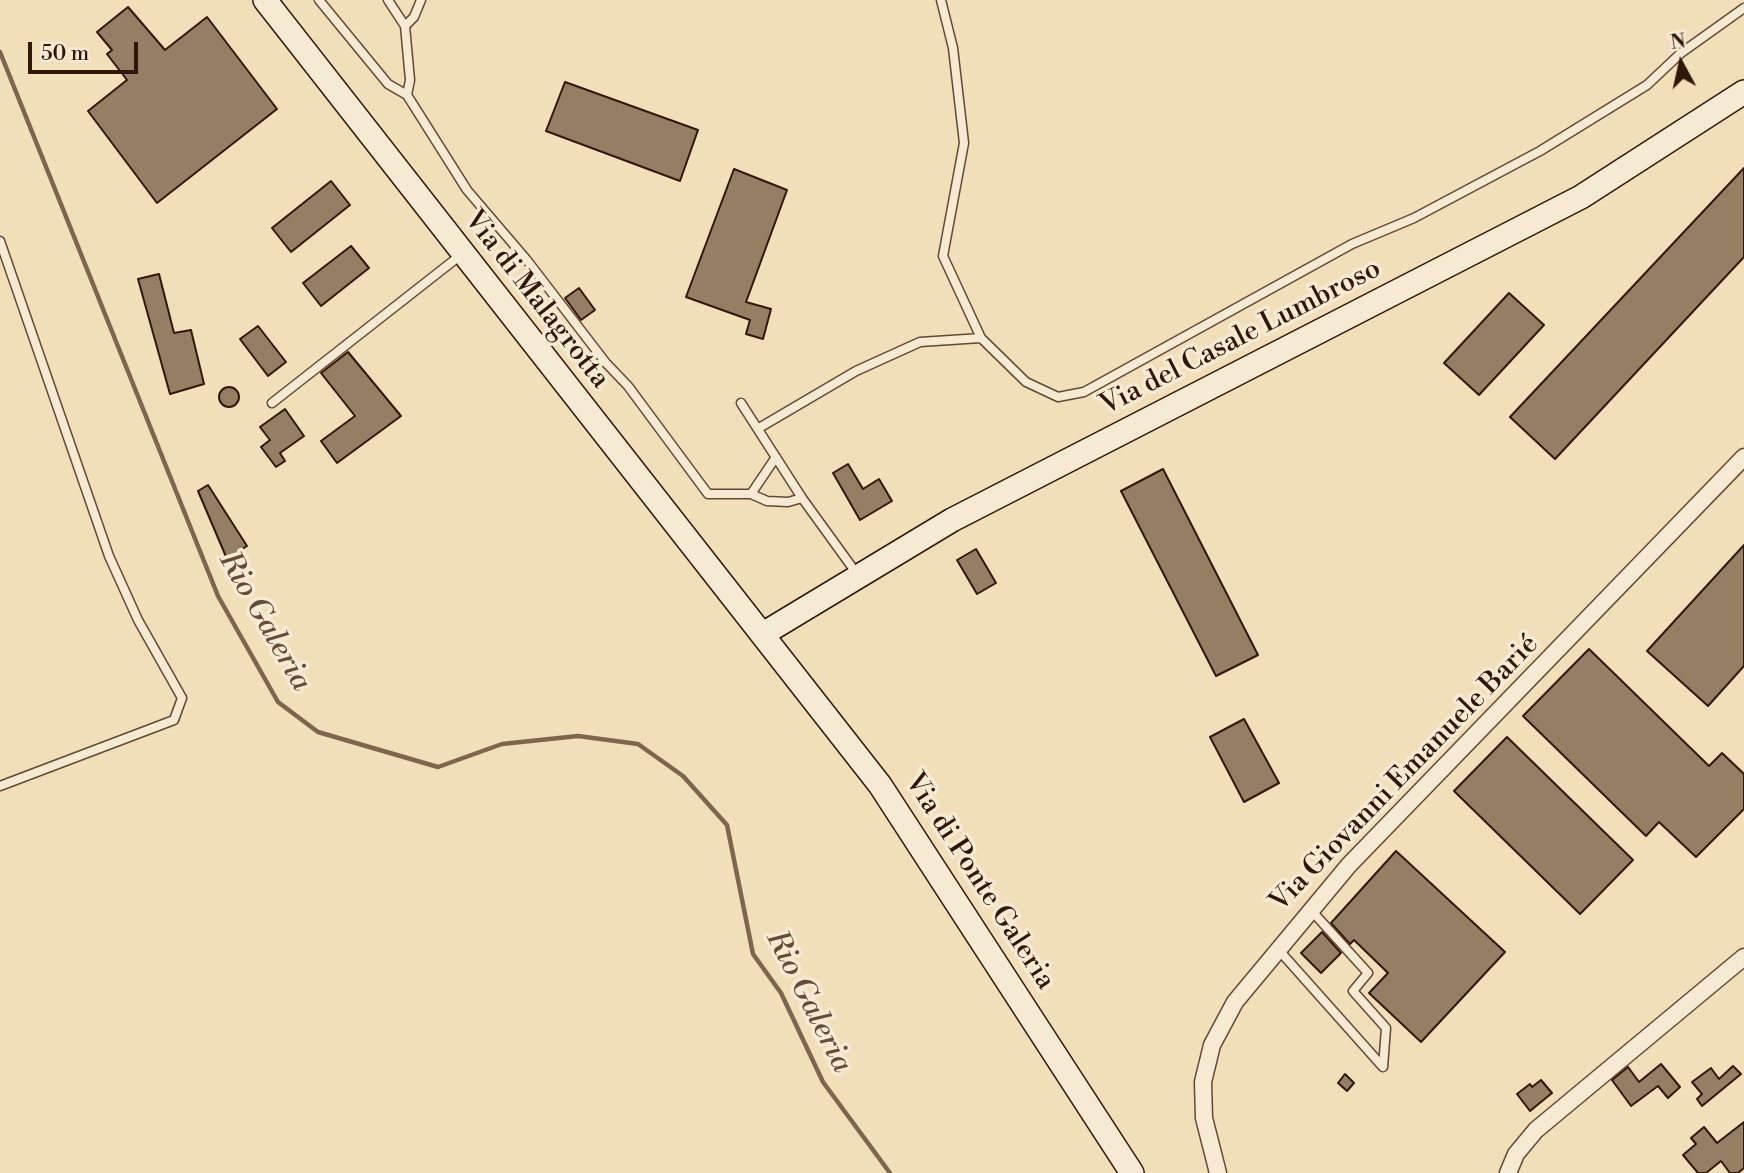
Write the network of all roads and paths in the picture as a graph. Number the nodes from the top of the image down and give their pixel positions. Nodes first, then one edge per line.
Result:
1 (265, 0) edge
2 (319, 0) edge
3 (388, 0) edge
4 (421, 0) edge
5 (941, 0) edge
6 (1744, 8) edge
7 (405, 26) junction
8 (1744, 92) edge
9 (407, 95) junction
10 (0, 241) edge
11 (462, 254) junction
12 (981, 338) junction
13 (741, 402) dead end
14 (272, 403) dead end
15 (758, 428) junction
16 (776, 457) junction
17 (1743, 462) edge
18 (751, 494) junction
19 (802, 498) junction
20 (858, 576) junction
21 (763, 634) junction
22 (0, 786) edge
23 (1310, 909) junction
24 (1277, 948) junction
25 (1744, 957) edge
26 (1132, 1173) edge
27 (1218, 1173) edge
28 (1508, 1173) edge

1 - 11 main road, Via di Malagrotta
2 - 9 lane
3 - 7 lane
4 - 7 lane
5 - 12 lane
6 - 12 lane
7 - 9 lane
8 - 20 main road, Via del Casale Lumbroso
9 - 18 lane
10 - 22 lane
11 - 14 lane
11 - 21 main road, Via di Malagrotta
12 - 15 lane
13 - 15 lane
15 - 16 lane
16 - 18 lane
16 - 19 lane
17 - 23 street, Via Giovanni Emanuele Barié
18 - 19 lane
19 - 20 lane
20 - 21 main road, Via del Casale Lumbroso
21 - 26 main road, Via di Ponte Galeria
23 - 24 street, Via Giovanni Emanuele Barié
23 - 24 lane
24 - 27 street, Via Giovanni Emanuele Barié
25 - 28 street

